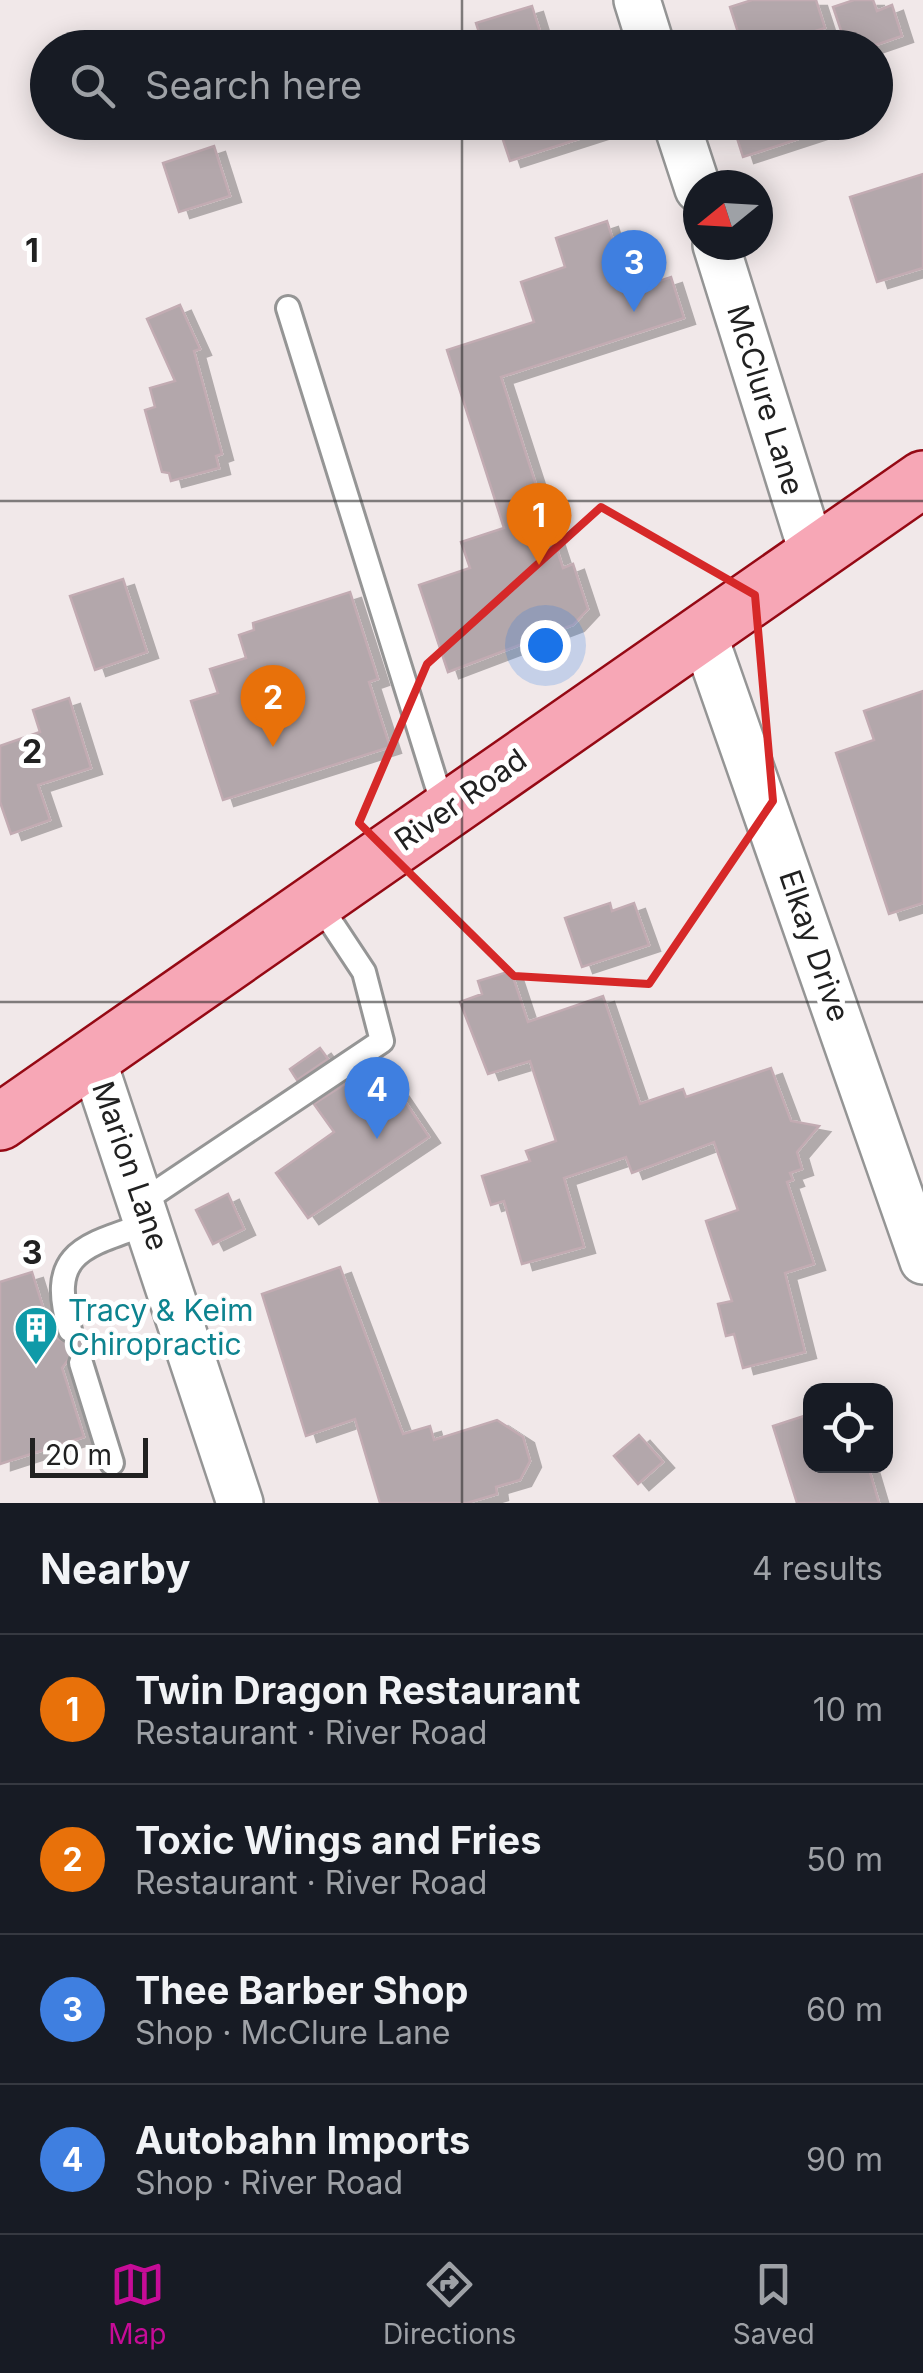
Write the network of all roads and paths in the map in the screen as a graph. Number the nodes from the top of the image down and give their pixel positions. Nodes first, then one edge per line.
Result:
1 (636, 0) edge
2 (646, 30) edge
3 (682, 140) edge
4 (692, 170) edge
5 (721, 260) edge
6 (288, 308) dead end
7 (923, 478) edge
8 (813, 555) junction
9 (703, 632) junction
10 (446, 812) junction
11 (317, 900) junction
12 (92, 1058) junction
13 (2, 1113) edge
14 (146, 1212) junction
15 (923, 1261) edge
16 (70, 1330) dead end
17 (81, 1363) dead end
18 (112, 1463) dead end
19 (240, 1503) edge

1 - 2 street
3 - 4 street
5 - 8 street, McClure Lane
6 - 10 lane
7 - 8 main road, River Road
8 - 9 main road, River Road
9 - 10 main road, River Road
9 - 15 street, Elkay Drive
10 - 11 main road, River Road
11 - 12 main road, River Road
11 - 14 lane
12 - 13 main road, River Road
12 - 14 street, Marion Lane
14 - 16 lane
14 - 19 street, Marion Lane
17 - 18 lane

